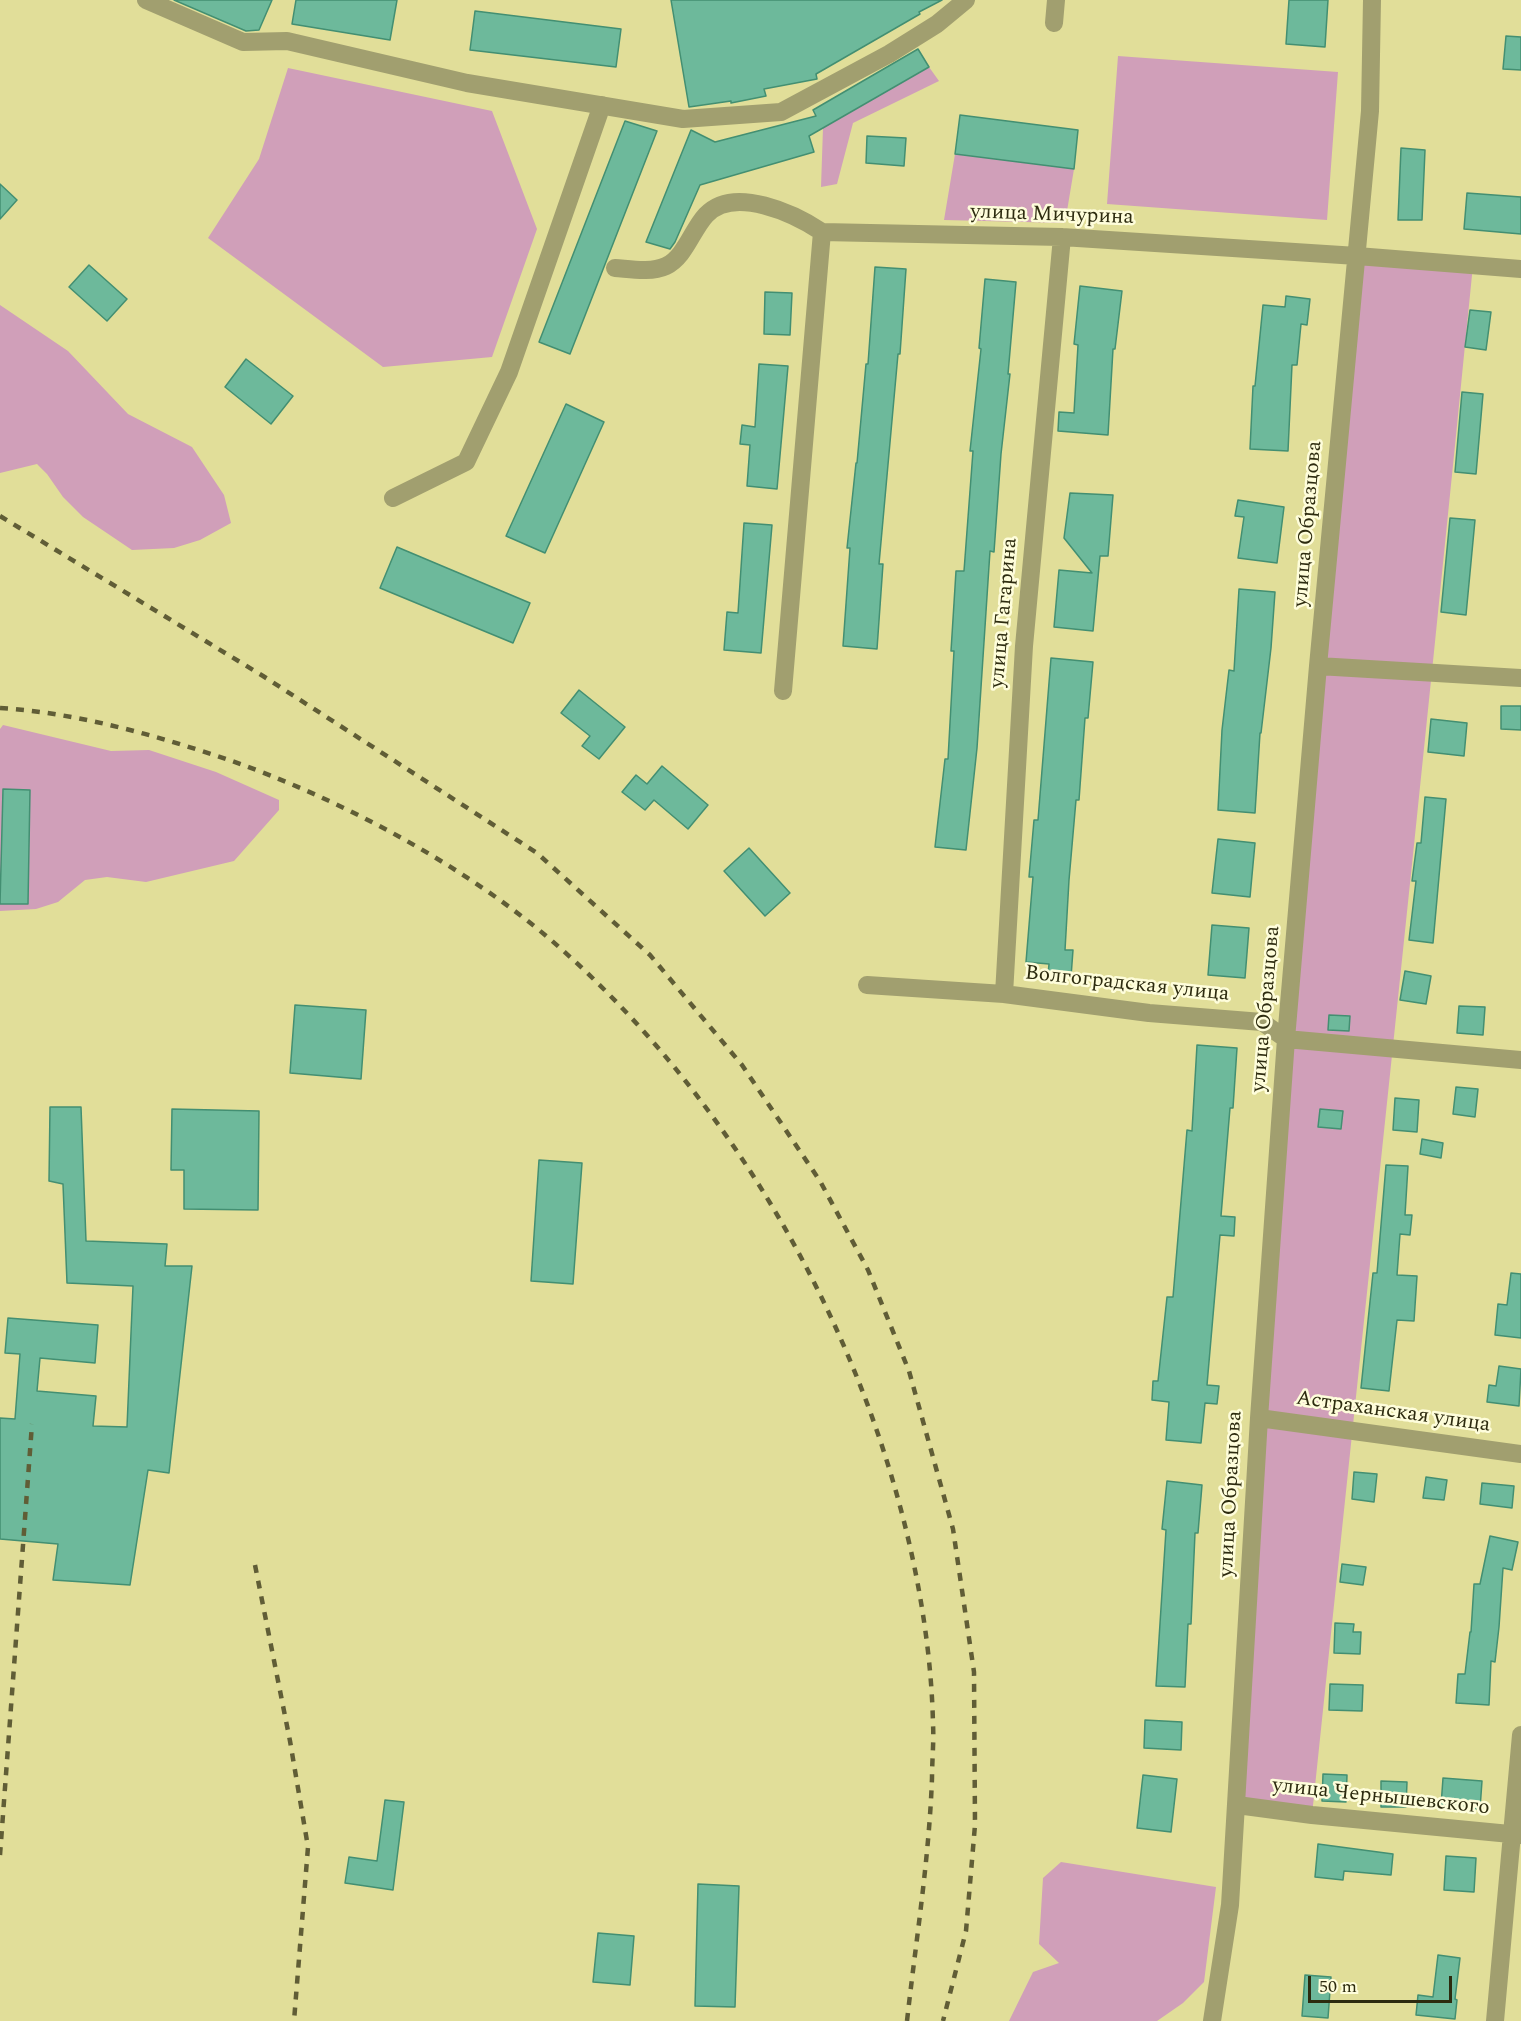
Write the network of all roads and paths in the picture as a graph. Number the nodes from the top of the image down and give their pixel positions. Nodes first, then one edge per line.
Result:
1 (146, 0) edge
2 (966, 0) edge
3 (1056, 0) edge
4 (1372, 0) edge
5 (1054, 23) dead end
6 (602, 105) junction
7 (822, 232) junction
8 (1062, 237) junction
9 (1357, 256) junction
10 (615, 268) dead end
11 (1521, 269) edge
12 (393, 498) dead end
13 (1318, 666) junction
14 (1521, 678) edge
15 (783, 692) dead end
16 (867, 985) dead end
17 (1004, 994) junction
18 (1286, 1038) junction
19 (1521, 1060) edge
20 (1259, 1418) junction
21 (1521, 1454) edge
22 (1521, 1735) edge
23 (1237, 1805) junction
24 (1516, 1834) edge
25 (1212, 2021) edge
26 (1495, 2021) edge

1 - 6 street
2 - 6 street
3 - 5 street
4 - 9 street, улица Образцова
6 - 12 street
7 - 8 street, улица Мичурина
7 - 10 street
7 - 15 street
8 - 9 street, улица Мичурина
8 - 17 street, улица Гагарина
9 - 11 street, улица Мичурина
9 - 13 street, улица Образцова
13 - 14 street
13 - 18 street, улица Образцова
16 - 17 street, Волгоградская улица
17 - 18 street, Волгоградская улица
18 - 19 street, Волгоградская улица
18 - 20 street, улица Образцова
20 - 21 street, Астраханская улица
20 - 23 street, улица Образцова
22 - 24 street
23 - 24 street, улица Чернышевского
23 - 25 street, улица Образцова
24 - 26 street

